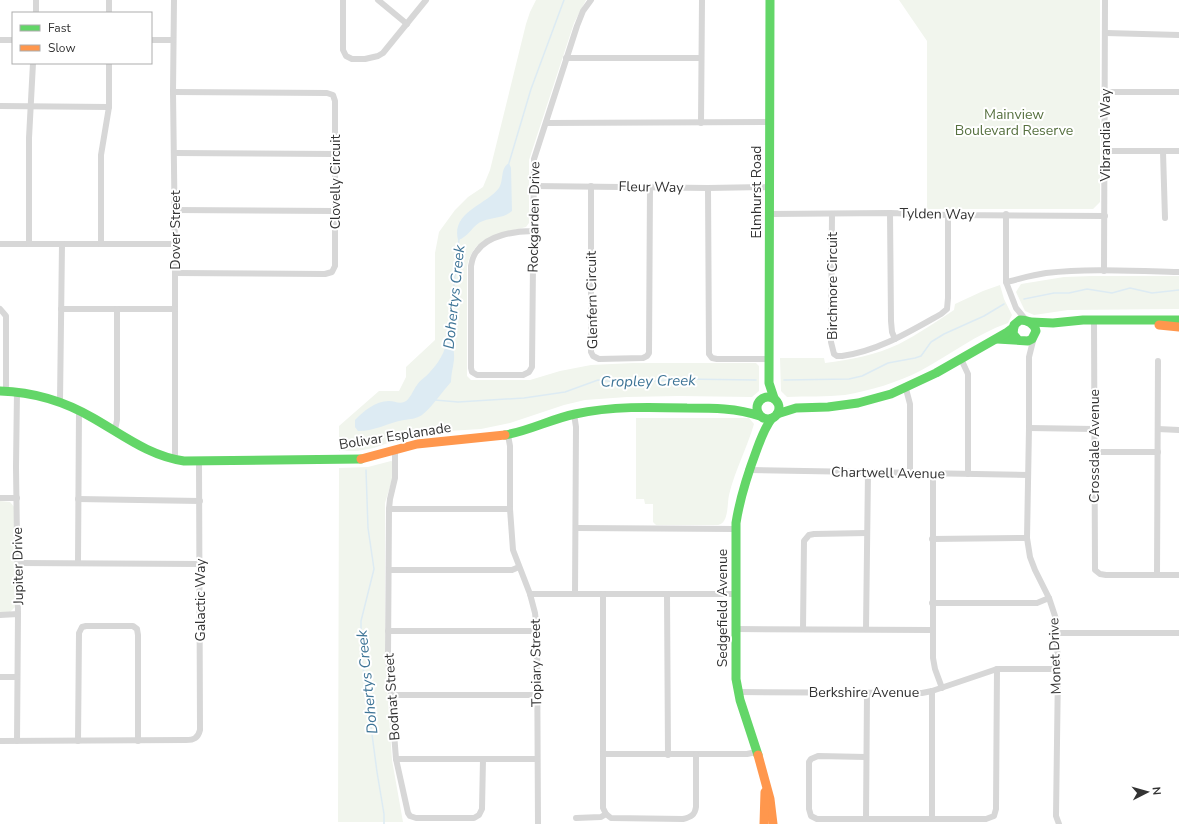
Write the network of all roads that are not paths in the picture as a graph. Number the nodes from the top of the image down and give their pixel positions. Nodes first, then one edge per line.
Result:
1 (36, 0) edge
2 (109, 0) edge
3 (174, 0) edge
4 (343, 0) edge
5 (378, 0) edge
6 (426, 0) edge
7 (591, 0) edge
8 (702, 0) edge
9 (770, 0) edge
10 (1105, 0) edge
11 (36, 12) edge
12 (109, 12) edge
13 (407, 24) junction
14 (1106, 33) junction
15 (1179, 35) edge
16 (0, 40) edge
17 (12, 40) edge
18 (152, 40) edge
19 (173, 40) junction
20 (566, 58) junction
21 (701, 58) junction
22 (33, 64) edge
23 (108, 64) edge
24 (173, 92) junction
25 (1105, 92) junction
26 (1179, 92) edge
27 (0, 106) edge
28 (30, 106) junction
29 (109, 107) junction
30 (770, 122) junction
31 (546, 123) junction
32 (701, 123) junction
33 (1105, 150) junction
34 (1179, 151) edge
35 (1163, 152) junction
36 (174, 153) junction
37 (335, 154) junction
38 (533, 186) junction
39 (591, 186) junction
40 (650, 186) junction
41 (770, 187) junction
42 (708, 188) junction
43 (175, 210) junction
44 (335, 211) junction
45 (890, 213) junction
46 (770, 214) junction
47 (832, 214) junction
48 (1006, 214) junction
49 (948, 215) junction
50 (1105, 216) junction
51 (1165, 218) dead end
52 (533, 231) junction
53 (0, 244) edge
54 (29, 244) junction
55 (62, 244) junction
56 (101, 244) junction
57 (175, 244) junction
58 (1104, 271) junction
59 (1179, 272) edge
60 (175, 273) junction
61 (1006, 282) junction
62 (1016, 308) junction
63 (0, 309) edge
64 (61, 309) junction
65 (117, 309) junction
66 (175, 309) junction
67 (1094, 320) junction
68 (1122, 320) junction
69 (1179, 320) edge
70 (1029, 321) junction
71 (1053, 323) junction
72 (1015, 325) junction
73 (1179, 327) edge
74 (1034, 336) junction
75 (895, 339) junction
76 (995, 339) junction
77 (1020, 341) junction
78 (1029, 357) junction
79 (769, 359) junction
80 (961, 359) junction
81 (1158, 361) dead end
82 (769, 383) junction
83 (906, 389) junction
84 (3, 390) edge
85 (17, 391) junction
86 (761, 399) junction
87 (775, 399) junction
88 (60, 401) junction
89 (793, 407) junction
90 (735, 409) junction
91 (79, 410) junction
92 (574, 414) junction
93 (760, 416) junction
94 (775, 416) junction
95 (1029, 428) junction
96 (1094, 429) junction
97 (1158, 429) junction
98 (114, 430) junction
99 (1179, 430) edge
100 (762, 433) junction
101 (508, 435) junction
102 (395, 450) junction
103 (1094, 452) junction
104 (1158, 452) junction
105 (175, 460) junction
106 (199, 461) junction
107 (748, 470) junction
108 (868, 472) junction
109 (910, 473) junction
110 (933, 474) junction
111 (968, 474) junction
112 (1028, 475) junction
113 (0, 498) edge
114 (17, 498) junction
115 (78, 499) junction
116 (200, 501) junction
117 (389, 509) junction
118 (510, 509) junction
119 (576, 528) junction
120 (736, 529) junction
121 (867, 534) junction
122 (1027, 538) junction
123 (932, 539) junction
124 (78, 563) junction
125 (18, 564) junction
126 (200, 564) junction
127 (519, 567) junction
128 (388, 570) junction
129 (1158, 575) junction
130 (1179, 575) edge
131 (530, 594) junction
132 (575, 594) junction
133 (603, 594) junction
134 (668, 594) junction
135 (735, 594) junction
136 (1049, 598) junction
137 (932, 603) junction
138 (18, 614) junction
139 (0, 615) edge
140 (735, 629) junction
141 (803, 629) junction
142 (866, 629) junction
143 (932, 630) junction
144 (388, 631) junction
145 (537, 631) junction
146 (1057, 633) junction
147 (1179, 634) edge
148 (997, 669) junction
149 (1058, 669) junction
150 (0, 677) edge
151 (17, 677) junction
152 (942, 688) junction
153 (738, 692) junction
154 (932, 692) junction
155 (867, 693) junction
156 (391, 695) junction
157 (537, 695) junction
158 (0, 741) edge
159 (17, 741) junction
160 (78, 741) junction
161 (138, 741) junction
162 (756, 752) junction
163 (603, 754) junction
164 (668, 754) junction
165 (696, 755) junction
166 (866, 757) junction
167 (396, 759) junction
168 (483, 760) junction
169 (537, 760) junction
170 (766, 783) junction
171 (606, 814) junction
172 (1056, 816) junction
173 (576, 818) dead end
174 (866, 819) junction
175 (932, 819) junction
176 (538, 824) edge
177 (764, 824) edge
178 (773, 824) edge
179 (1052, 824) edge
180 (1059, 824) edge

1 - 11 street
2 - 12 street
3 - 19 street, Dover Street
4 - 13 street
5 - 13 street
6 - 13 street
7 - 20 street, Rockgarden Drive
8 - 21 street
9 - 30 street, Elmhurst Road
10 - 14 street, Vibrandia Way
14 - 15 street
14 - 25 street, Vibrandia Way
16 - 17 street
18 - 19 street
19 - 24 street, Dover Street
20 - 21 street
20 - 31 street, Rockgarden Drive
21 - 32 street
22 - 28 street
23 - 29 street
24 - 36 street, Dover Street
24 - 37 street, Clovelly Circuit
25 - 26 street
25 - 33 street, Vibrandia Way
27 - 28 street
28 - 29 street
28 - 54 street
29 - 56 street
30 - 32 street
30 - 41 street, Elmhurst Road
31 - 32 street
31 - 38 street, Rockgarden Drive
33 - 35 street
33 - 50 street, Vibrandia Way
34 - 35 street
35 - 51 street
36 - 37 street
36 - 43 street, Dover Street
37 - 44 street, Clovelly Circuit
38 - 39 street, Fleur Way
38 - 52 street, Rockgarden Drive
39 - 40 street, Fleur Way
39 - 40 street, Glenfern Circuit
40 - 42 street, Fleur Way
41 - 42 street, Fleur Way
41 - 46 street, Elmhurst Road
42 - 79 street
43 - 44 street
43 - 57 street, Dover Street
44 - 60 street, Clovelly Circuit
45 - 47 street, Tylden Way
45 - 49 street, Tylden Way
45 - 75 street
46 - 47 street, Tylden Way
46 - 79 street, Elmhurst Road
47 - 75 street, Birchmore Circuit
48 - 49 street, Tylden Way
48 - 50 street, Tylden Way
48 - 61 street
49 - 75 street, Birchmore Circuit
50 - 58 street, Vibrandia Way
52 - 52 street, Rockgarden Drive
53 - 54 street
54 - 55 street
55 - 56 street
55 - 64 street
56 - 57 street
57 - 60 street, Dover Street
58 - 59 street
58 - 61 street
60 - 66 street, Dover Street
61 - 62 street
62 - 70 street
62 - 72 street
63 - 84 street
64 - 65 street
64 - 88 street
65 - 66 street
65 - 98 street
66 - 105 street, Dover Street
67 - 68 street
67 - 71 street
67 - 96 street, Crossdale Avenue
68 - 69 street
68 - 73 street
70 - 71 street
70 - 72 street
70 - 74 street
71 - 74 street
72 - 76 street
72 - 77 street
74 - 77 street
74 - 78 street, Monet Drive
76 - 77 street
76 - 80 street
77 - 78 street, Monet Drive
78 - 95 street, Monet Drive
79 - 82 street, Elmhurst Road
80 - 83 street
80 - 111 street
81 - 97 street
82 - 86 street, Elmhurst Road
82 - 87 street, Elmhurst Road
83 - 89 street
83 - 109 street
84 - 85 street, Bolivar Esplanade
85 - 88 street, Bolivar Esplanade
85 - 114 street, Jupiter Drive
86 - 87 street
86 - 90 street, Bolivar Esplanade
86 - 93 street
87 - 89 street
87 - 94 street
88 - 91 street, Bolivar Esplanade
89 - 94 street
90 - 92 street, Bolivar Esplanade
90 - 93 street, Bolivar Esplanade
91 - 98 street, Bolivar Esplanade
91 - 115 street
92 - 101 street, Bolivar Esplanade
92 - 119 street
93 - 94 street
93 - 100 street, Sedgefield Avenue
94 - 100 street, Sedgefield Avenue
95 - 96 street
95 - 112 street, Monet Drive
96 - 103 street, Crossdale Avenue
97 - 99 street
97 - 104 street
98 - 105 street, Bolivar Esplanade
100 - 107 street, Sedgefield Avenue
101 - 102 street, Bolivar Esplanade
101 - 118 street, Topiary Street
102 - 106 street, Bolivar Esplanade
102 - 117 street, Bodnat Street
103 - 104 street
103 - 129 street, Crossdale Avenue
104 - 129 street
105 - 106 street, Bolivar Esplanade
106 - 116 street, Galactic Way
107 - 108 street, Chartwell Avenue
107 - 120 street, Sedgefield Avenue
108 - 109 street, Chartwell Avenue
108 - 121 street
109 - 110 street, Chartwell Avenue
110 - 111 street, Chartwell Avenue
110 - 123 street
111 - 112 street, Chartwell Avenue
112 - 122 street, Monet Drive
113 - 114 street
114 - 125 street, Jupiter Drive
115 - 116 street
115 - 124 street
116 - 126 street, Galactic Way
117 - 118 street
117 - 128 street, Bodnat Street
118 - 127 street, Topiary Street
119 - 120 street
119 - 132 street
120 - 135 street, Sedgefield Avenue
121 - 141 street
121 - 142 street
122 - 123 street
122 - 136 street, Monet Drive
123 - 137 street
124 - 125 street
124 - 126 street
125 - 138 street, Jupiter Drive
126 - 161 street, Galactic Way
127 - 128 street
127 - 131 street, Topiary Street
128 - 144 street, Bodnat Street
129 - 130 street
131 - 132 street
131 - 145 street, Topiary Street
132 - 133 street
133 - 134 street
133 - 163 street
134 - 135 street
134 - 164 street
135 - 140 street, Sedgefield Avenue
136 - 137 street
136 - 146 street, Monet Drive
137 - 143 street
138 - 139 street
138 - 151 street, Jupiter Drive
140 - 141 street
140 - 153 street, Sedgefield Avenue
141 - 142 street
142 - 143 street
143 - 152 street
144 - 145 street
144 - 156 street, Bodnat Street
145 - 157 street, Topiary Street
146 - 147 street
146 - 149 street, Monet Drive
148 - 149 street, Berkshire Avenue
148 - 152 street, Berkshire Avenue
148 - 175 street
149 - 172 street, Monet Drive
150 - 151 street
151 - 159 street, Jupiter Drive
152 - 154 street, Berkshire Avenue
153 - 155 street, Berkshire Avenue
153 - 162 street, Sedgefield Avenue
154 - 155 street, Berkshire Avenue
154 - 175 street
155 - 166 street
156 - 157 street
156 - 167 street, Bodnat Street
157 - 169 street, Topiary Street
158 - 159 street
159 - 160 street
160 - 161 street
160 - 161 street
162 - 165 street
162 - 170 street, Sedgefield Avenue
163 - 164 street
163 - 171 street
164 - 165 street
165 - 171 street
166 - 174 street
166 - 174 street
167 - 168 street
167 - 168 street, Bodnat Street
168 - 169 street
169 - 176 street, Topiary Street
170 - 177 street, Sedgefield Avenue
170 - 178 street, Sedgefield Avenue
171 - 173 street
172 - 179 street, Monet Drive
172 - 180 street, Monet Drive
174 - 175 street

